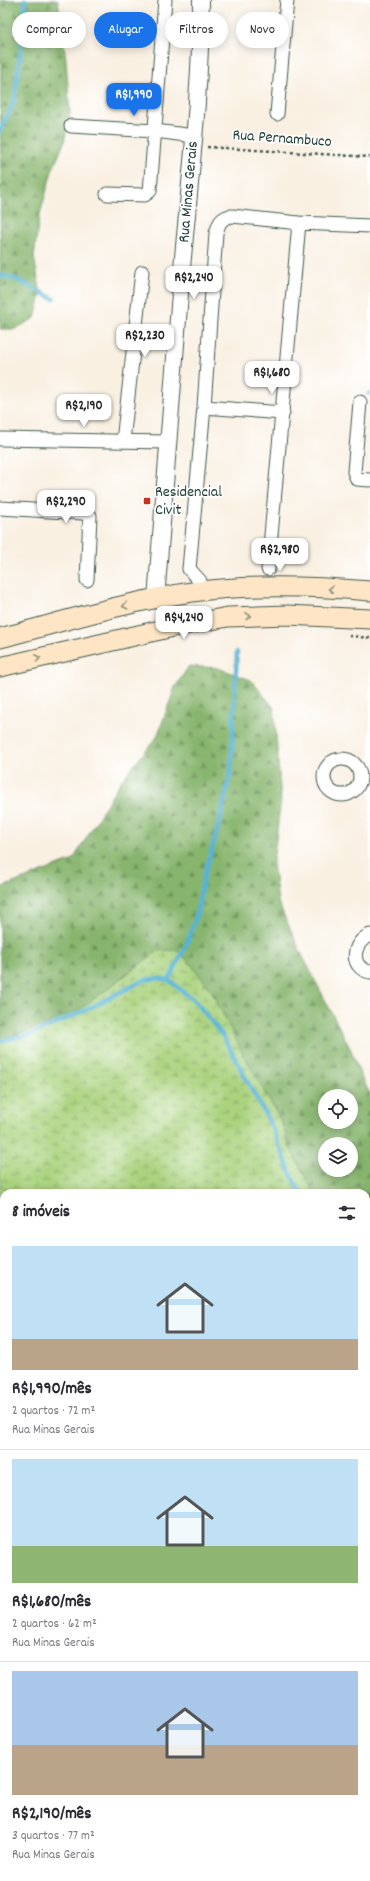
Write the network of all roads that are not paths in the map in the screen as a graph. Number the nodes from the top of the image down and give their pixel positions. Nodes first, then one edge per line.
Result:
1 (165, 0) edge
2 (200, 0) edge
3 (287, 0) edge
4 (277, 114) dead end
5 (71, 126) dead end
6 (155, 131) junction
7 (194, 141) junction
8 (107, 194) dead end
9 (300, 223) junction
10 (370, 226) edge
11 (142, 272) dead end
12 (360, 402) dead end
13 (204, 407) junction
14 (283, 413) junction
15 (0, 439) edge
16 (123, 441) junction
17 (167, 442) junction
18 (370, 480) edge
19 (0, 508) edge
20 (268, 569) dead end
21 (87, 580) dead end
22 (201, 591) junction
23 (370, 591) edge
24 (156, 598) junction
25 (370, 619) edge
26 (0, 638) edge
27 (0, 666) edge
28 (370, 935) edge
29 (370, 972) edge

1 - 6 street
2 - 7 street, Rua Minas Gerais
3 - 4 street
5 - 6 street
6 - 7 street
6 - 8 street
7 - 17 street, Rua Minas Gerais
9 - 10 street
9 - 13 street
9 - 14 street
11 - 16 street
12 - 18 street
13 - 14 street
13 - 22 street
14 - 20 street
15 - 16 street
16 - 17 street
17 - 24 street, Rua Minas Gerais
19 - 21 street
23 -> 22 main road
22 - 24 main road
24 -> 26 main road
27 -> 25 main road
28 - 29 street

